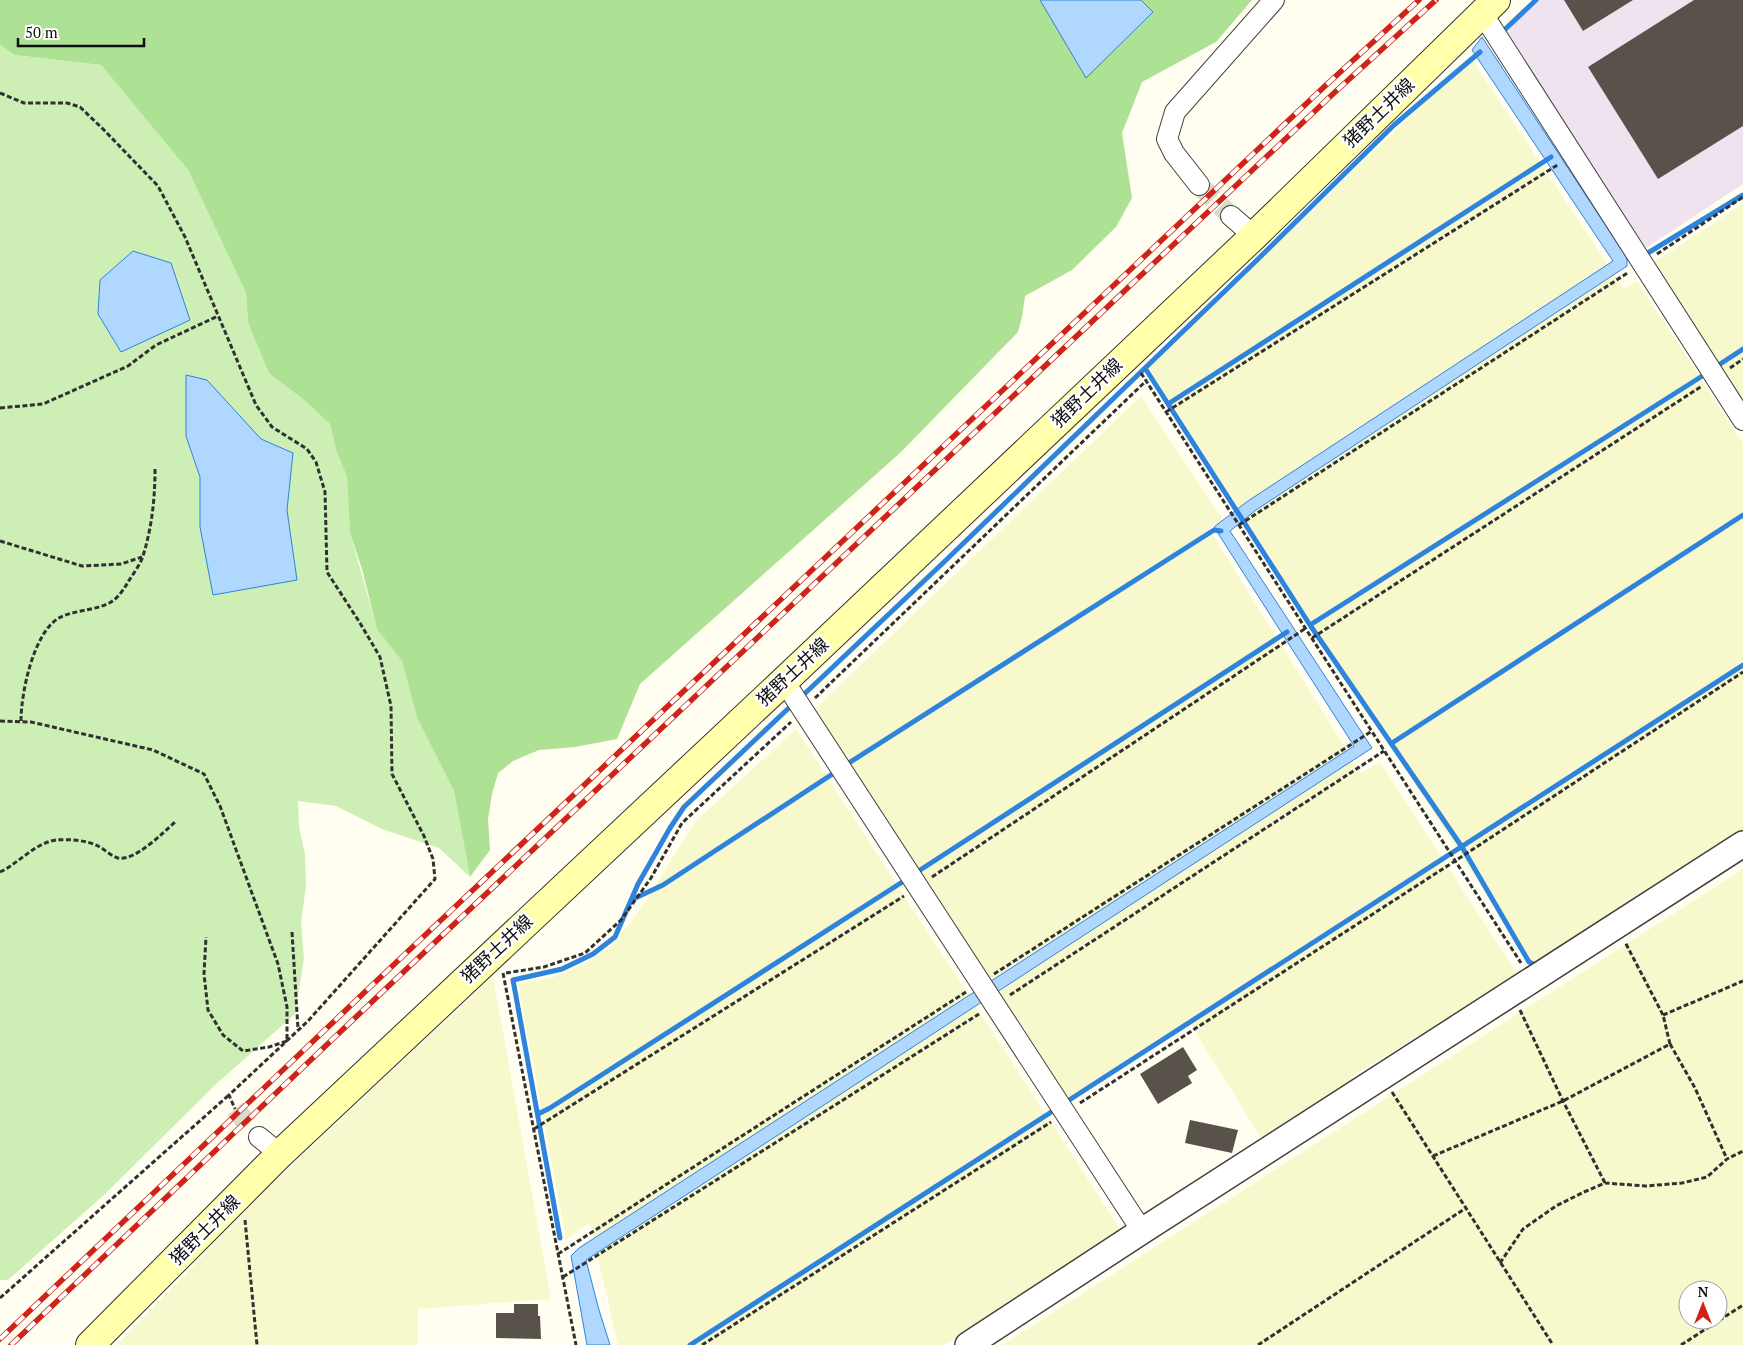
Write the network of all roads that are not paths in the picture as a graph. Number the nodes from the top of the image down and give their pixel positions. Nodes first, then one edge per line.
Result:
1 (1274, 0) edge
2 (1489, 6) edge
3 (1198, 185) tunnel mouth
4 (1231, 216) tunnel mouth
5 (1254, 236) junction
6 (1743, 420) edge
7 (784, 681) junction
8 (1743, 844) edge
9 (258, 1137) tunnel mouth
10 (280, 1154) junction
11 (1142, 1231) junction
12 (90, 1345) edge
13 (968, 1345) edge

1 - 3 street
2 - 5 main road, 猪野土井線
2 - 6 street
4 - 5 street
5 - 7 main road, 猪野土井線
7 - 10 main road, 猪野土井線
7 - 11 street
8 - 11 street
9 - 10 street
10 - 12 main road, 猪野土井線
11 - 13 street

